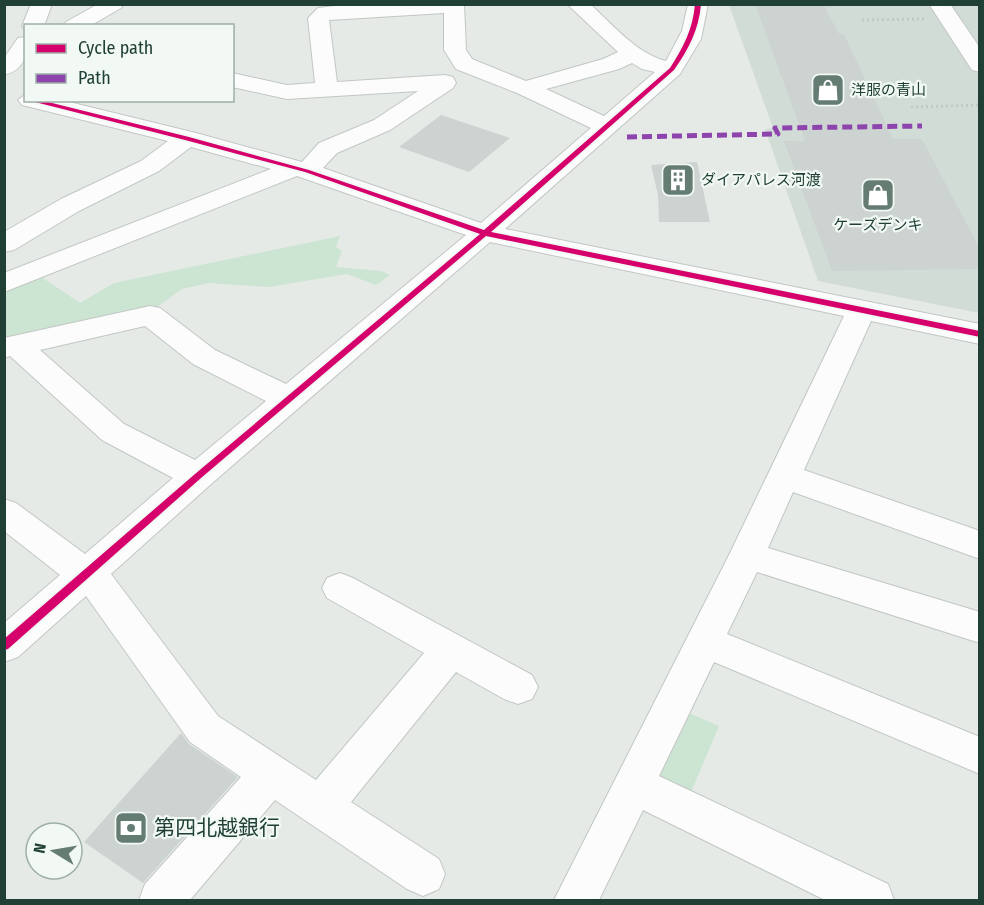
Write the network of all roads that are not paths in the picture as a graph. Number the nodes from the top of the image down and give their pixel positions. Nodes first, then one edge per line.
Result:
1 (42, 4) edge
2 (114, 4) edge
3 (577, 4) edge
4 (698, 4) edge
5 (939, 4) edge
6 (454, 5) edge
7 (34, 24) edge
8 (77, 24) edge
9 (24, 38) edge
10 (4, 41) edge
11 (24, 46) edge
12 (633, 54) junction
13 (464, 64) junction
14 (980, 65) edge
15 (4, 68) edge
16 (672, 69) junction
17 (234, 80) edge
18 (445, 82) junction
19 (525, 88) junction
20 (327, 90) junction
21 (4, 95) edge
22 (24, 99) edge
23 (36, 102) edge
24 (607, 126) junction
25 (187, 138) junction
26 (301, 169) junction
27 (485, 233) junction
28 (4, 244) edge
29 (4, 283) edge
30 (861, 311) junction
31 (980, 334) edge
32 (10, 346) edge
33 (289, 399) junction
34 (198, 476) junction
35 (785, 476) junction
36 (4, 512) edge
37 (980, 545) edge
38 (747, 555) junction
39 (87, 574) junction
40 (340, 588) dead end
41 (980, 628) edge
42 (704, 641) junction
43 (4, 646) edge
44 (451, 649) junction
45 (518, 687) dead end
46 (980, 756) edge
47 (272, 772) junction
48 (634, 785) junction
49 (322, 805) junction
50 (423, 874) dead end
51 (161, 900) edge
52 (576, 900) edge
53 (872, 900) edge

1 - 7 street
2 - 8 street
3 - 12 street
4 - 16 street
5 - 14 street
6 - 13 street
6 - 20 street
9 - 10 street
11 - 15 street
12 - 16 street
12 - 19 street
13 - 18 street
13 - 19 street
16 - 24 street
17 - 20 street
18 - 20 street
18 - 26 street
19 - 24 street
21 - 22 street
23 - 25 street
24 - 27 street
25 - 26 street
25 - 28 street
26 - 27 street
26 - 29 street
27 - 30 street
27 - 33 street
30 - 31 street
30 - 35 street
32 - 33 street
32 - 34 street
33 - 34 street
34 - 39 street
35 - 37 street
35 - 38 street
36 - 39 street
38 - 41 street
38 - 42 street
39 - 43 street
39 - 47 street
40 - 44 street
42 - 46 street
42 - 48 street
44 - 45 street
44 - 49 street
47 - 49 street
47 - 51 street
48 - 52 street
48 - 53 street
49 - 50 street

